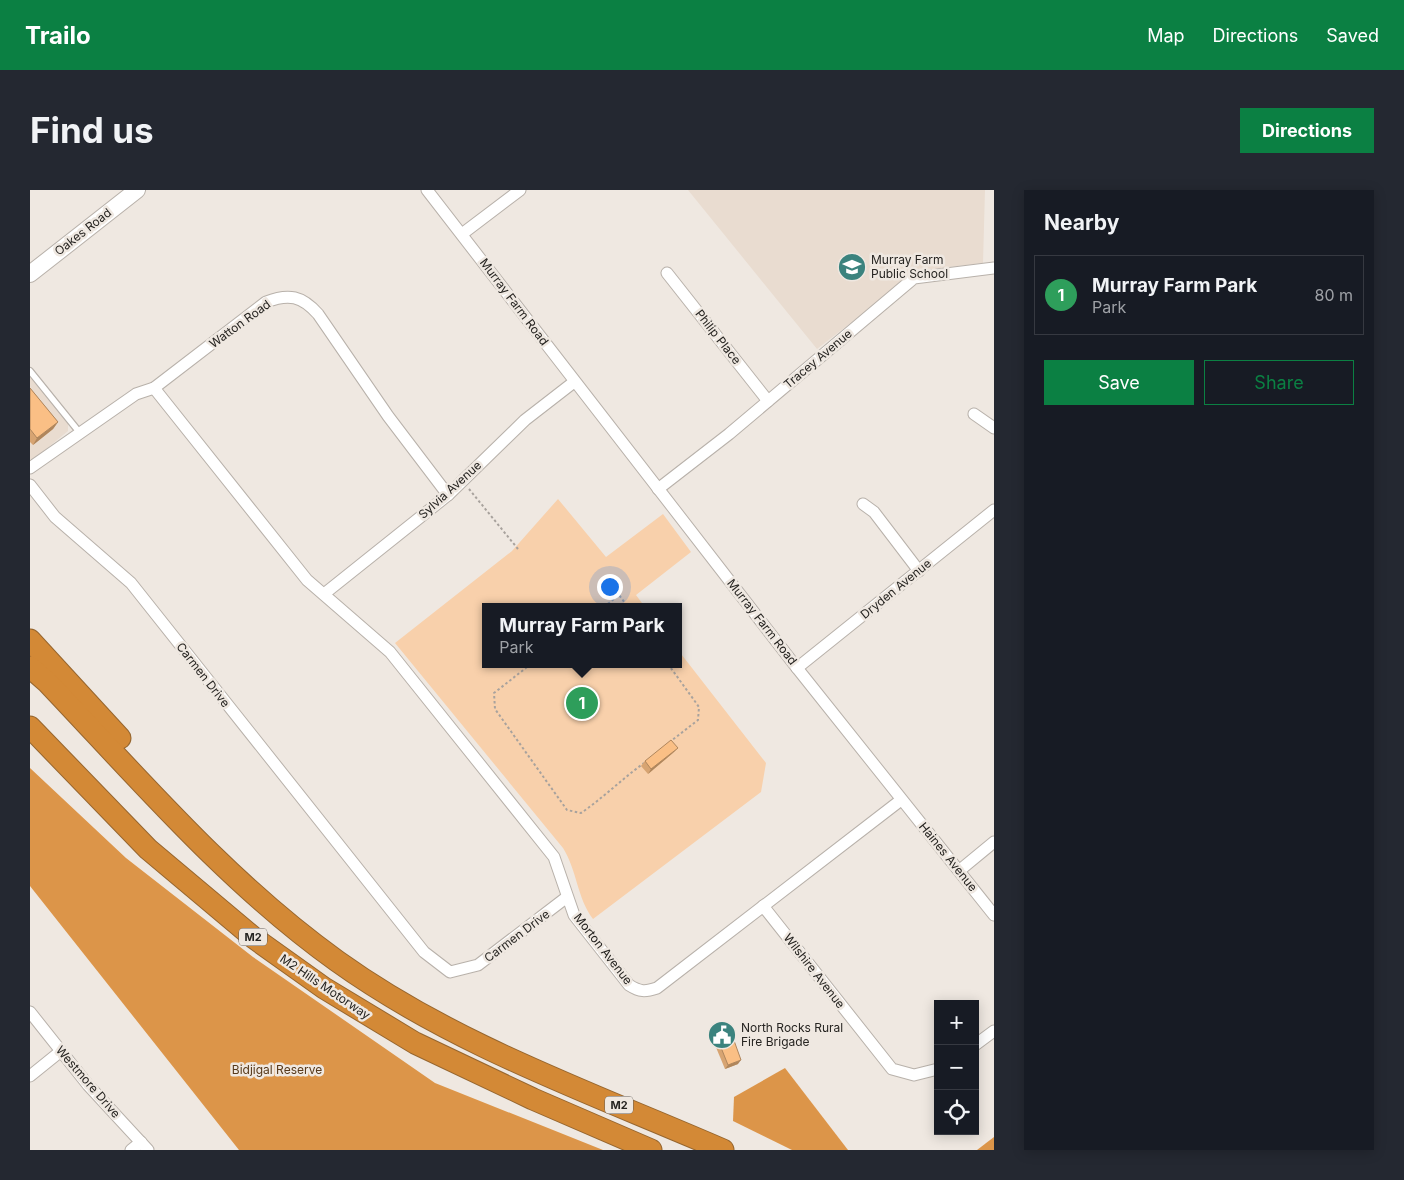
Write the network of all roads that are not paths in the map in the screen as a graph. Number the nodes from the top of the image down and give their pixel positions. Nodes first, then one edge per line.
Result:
1 (137, 190) edge
2 (427, 190) edge
3 (520, 190) edge
4 (462, 234) junction
5 (994, 268) edge
6 (667, 273) dead end
7 (30, 274) edge
8 (30, 371) edge
9 (574, 382) junction
10 (154, 388) junction
11 (768, 401) junction
12 (974, 414) dead end
13 (994, 428) edge
14 (80, 433) junction
15 (30, 468) edge
16 (30, 485) edge
17 (658, 489) junction
18 (448, 495) junction
19 (863, 504) dead end
20 (994, 510) edge
21 (919, 571) junction
22 (324, 594) junction
23 (30, 640) edge
24 (30, 667) edge
25 (797, 668) junction
26 (30, 726) edge
27 (30, 742) edge
28 (901, 800) junction
29 (108, 808) junction
30 (994, 842) edge
31 (960, 870) junction
32 (250, 891) junction
33 (567, 897) junction
34 (764, 906) junction
35 (994, 915) edge
36 (30, 1012) edge
37 (994, 1030) edge
38 (979, 1042) edge
39 (61, 1051) junction
40 (934, 1070) edge
41 (30, 1076) edge
42 (145, 1146) edge
43 (130, 1150) edge
44 (651, 1150) edge
45 (723, 1150) edge

1 - 7 main road, Oakes Road
2 - 4 street, Murray Farm Road
3 - 4 street
4 - 9 street, Murray Farm Road
5 - 11 street, Tracey Avenue
6 - 11 street, Philip Place
8 - 14 lane
9 - 17 street, Murray Farm Road
9 - 18 street, Sylvia Avenue
10 - 14 street, Watton Road
10 - 18 street, Watton Road
10 - 22 street
11 - 17 street, Tracey Avenue
12 - 13 street
14 - 15 street, Watton Road
16 - 33 street, Carmen Drive
17 - 25 street, Murray Farm Road
18 - 22 street, Sylvia Avenue
19 - 21 street
20 - 21 street, Dryden Avenue
21 - 25 street, Dryden Avenue
22 - 33 street
23 - 32 highway, M2
24 - 32 highway, M2
25 - 28 street, Murray Farm Road
26 - 29 highway, M2 Hills Motorway / M2
27 - 29 highway, M2
28 - 31 street, Haines Avenue
28 - 34 street
29 - 44 highway, M2 Hills Motorway / M2
30 - 31 street
31 - 35 street, Haines Avenue
32 - 45 highway, M2
33 - 34 street, Morton Avenue
34 - 40 street, Wilshire Avenue
36 - 39 street, Westmore Drive
37 - 38 street
39 - 41 street
39 - 42 street, Westmore Drive
42 - 43 street

